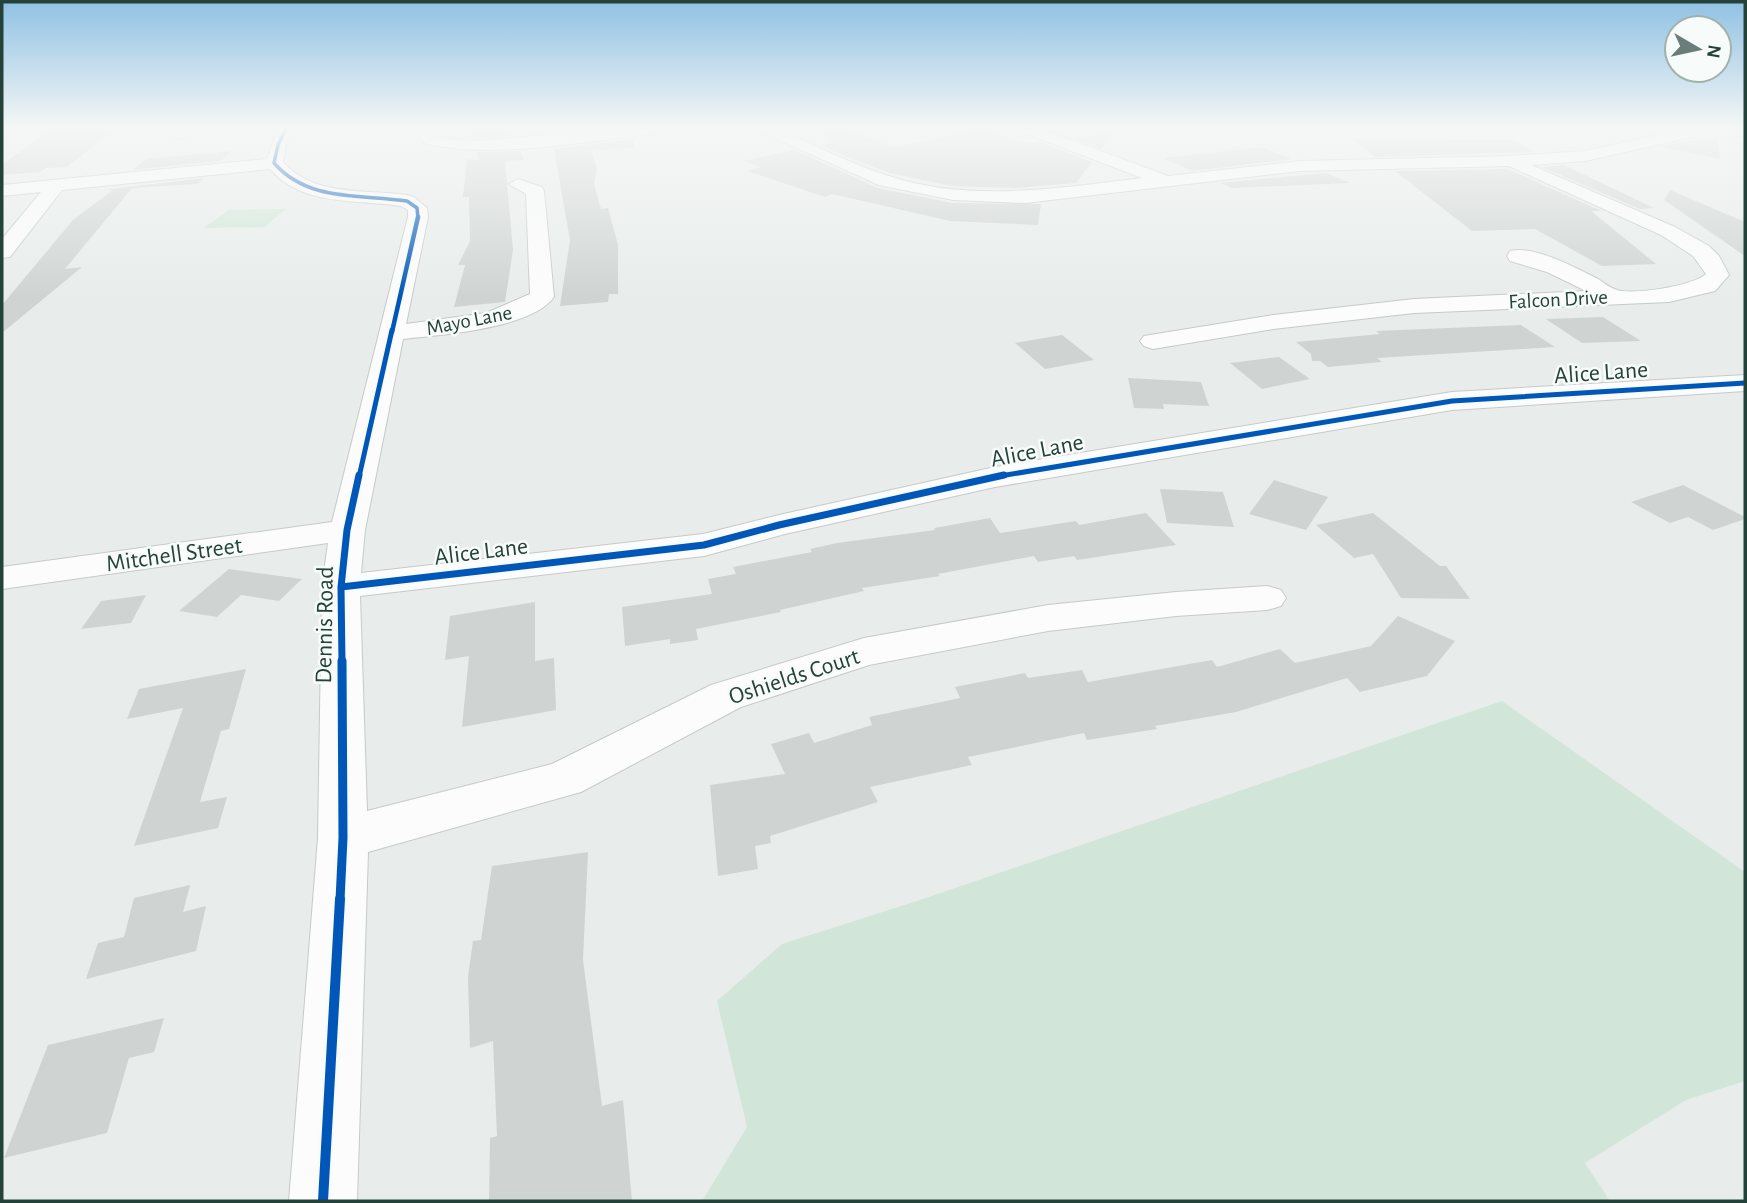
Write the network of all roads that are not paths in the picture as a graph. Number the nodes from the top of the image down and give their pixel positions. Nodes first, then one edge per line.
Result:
1 (55, 185) edge
2 (57, 185) edge
3 (298, 185) edge
4 (521, 185) edge
5 (907, 185) edge
6 (1128, 185) edge
7 (1566, 185) edge
8 (2, 190) edge
9 (2, 252) edge
10 (1518, 256) dead end
11 (1612, 297) junction
12 (393, 333) junction
13 (1153, 341) dead end
14 (1745, 383) edge
15 (347, 530) junction
16 (2, 578) edge
17 (341, 587) junction
18 (1267, 598) dead end
19 (342, 838) junction
20 (323, 1201) edge

1 - 8 street
2 - 9 street
3 - 12 street, Dennis Road
4 - 12 street, Mayo Lane
5 - 6 street
7 - 11 street, Falcon Drive
10 - 11 street
11 - 13 street, Falcon Drive
12 - 15 street, Dennis Road
14 - 17 street, Alice Lane
15 - 16 street, Mitchell Street
15 - 17 street, Dennis Road
17 - 19 street, Dennis Road
18 - 19 street, Oshields Court
19 - 20 street, Dennis Road

